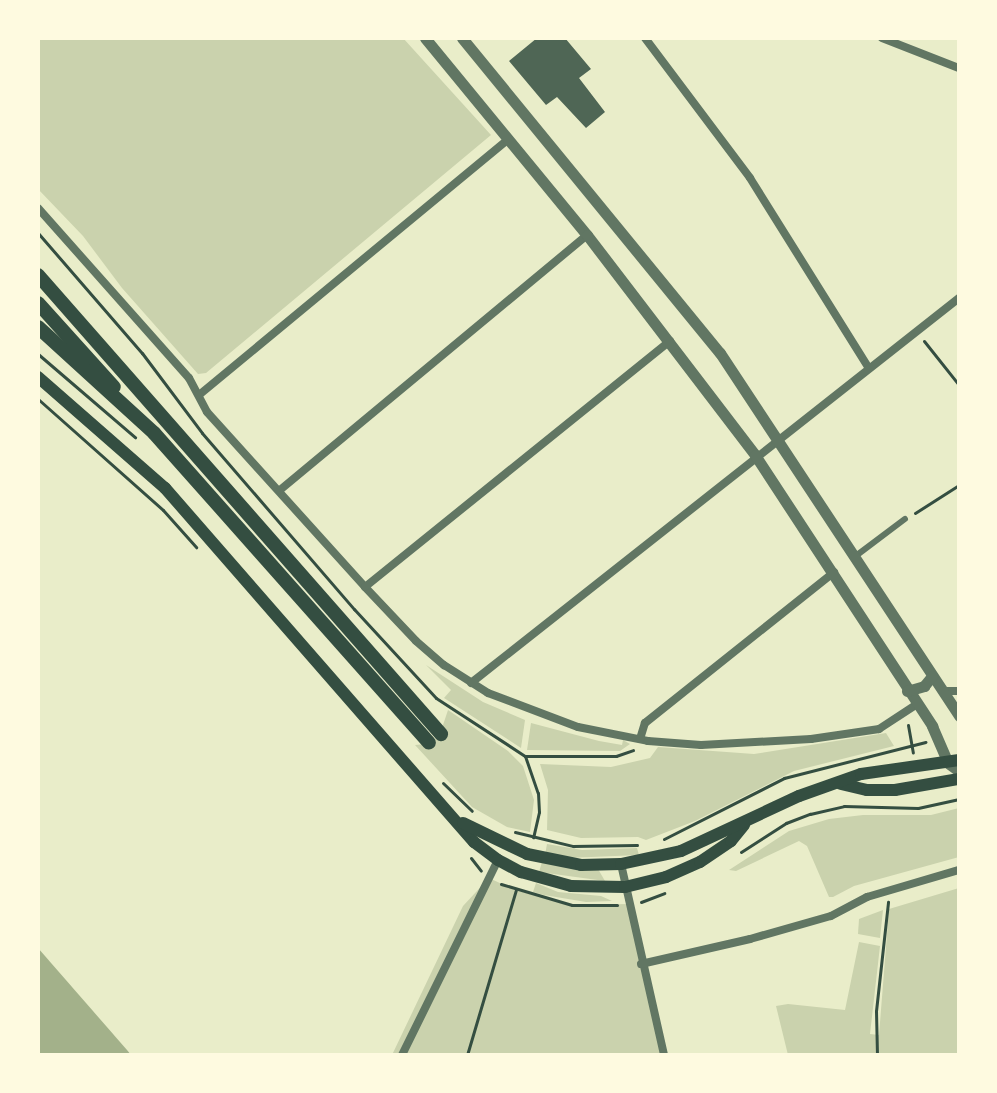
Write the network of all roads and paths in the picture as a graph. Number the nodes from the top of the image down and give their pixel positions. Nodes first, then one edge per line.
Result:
1 (462, 38) edge
2 (645, 38) edge
3 (882, 38) edge
4 (893, 40) edge
5 (433, 41) edge
6 (959, 68) edge
7 (509, 139) junction
8 (38, 208) edge
9 (38, 233) edge
10 (587, 235) junction
11 (38, 275) edge
12 (959, 298) edge
13 (38, 303) edge
14 (38, 327) edge
15 (915, 331) junction
16 (670, 341) junction
17 (868, 367) junction
18 (38, 377) edge
19 (959, 385) edge
20 (199, 395) junction
21 (38, 399) edge
22 (154, 433) junction
23 (779, 439) junction
24 (755, 455) junction
25 (959, 485) edge
26 (280, 490) junction
27 (905, 519) joint
28 (204, 555) dead end
29 (857, 555) junction
30 (834, 572) junction
31 (365, 587) junction
32 (932, 676) junction
33 (471, 683) junction
34 (907, 691) junction
35 (944, 691) junction
36 (959, 691) edge
37 (917, 704) junction
38 (959, 716) edge
39 (640, 739) junction
40 (912, 746) dead end
41 (525, 756) junction
42 (953, 762) edge
43 (959, 771) edge
44 (959, 779) edge
45 (841, 784) junction
46 (959, 799) edge
47 (457, 819) junction
48 (744, 825) junction
49 (654, 842) dead end
50 (642, 845) dead end
51 (469, 857) dead end
52 (729, 859) dead end
53 (498, 860) junction
54 (621, 864) junction
55 (959, 870) edge
56 (489, 878) junction
57 (625, 887) junction
58 (673, 889) dead end
59 (515, 890) junction
60 (890, 890) junction
61 (629, 904) junction
62 (641, 964) junction
63 (402, 1055) edge
64 (467, 1055) edge
65 (664, 1055) edge
66 (877, 1055) edge

1 - 23 street
2 - 17 street
3 - 4 street
4 - 6 street
5 - 7 street
7 - 10 street
7 - 20 street
8 - 20 street
9 - 41 path
10 - 16 street
10 - 26 street
11 - 22 highway
12 - 15 street
13 - 22 highway
14 - 22 highway
15 - 17 street
15 - 19 path
16 - 24 street
16 - 31 street
17 - 23 street
18 - 47 main road
20 - 26 street
21 - 28 path
23 - 24 street
23 - 29 street
24 - 30 street
24 - 33 street
25 - 27 path
26 - 31 street
27 - 29 street
29 - 32 street
30 - 34 street
30 - 39 street
31 - 33 street
32 - 34 street
32 - 35 street
33 - 39 street
34 - 37 street
35 - 36 street
35 - 38 street
37 - 39 street
37 - 42 street
39 - 41 path
40 - 49 path
41 - 50 path
42 - 43 street
42 - 45 main road
44 - 45 main road
45 - 48 main road
46 - 52 path
47 - 53 main road
47 - 54 main road
48 - 54 main road
48 - 57 main road
51 - 56 path
53 - 56 street
53 - 57 main road
54 - 57 street
55 - 60 street
56 - 59 path
56 - 63 street
57 - 61 street
58 - 61 path
59 - 61 path
59 - 64 path
60 - 62 street
60 - 66 path
61 - 62 street
62 - 65 street

